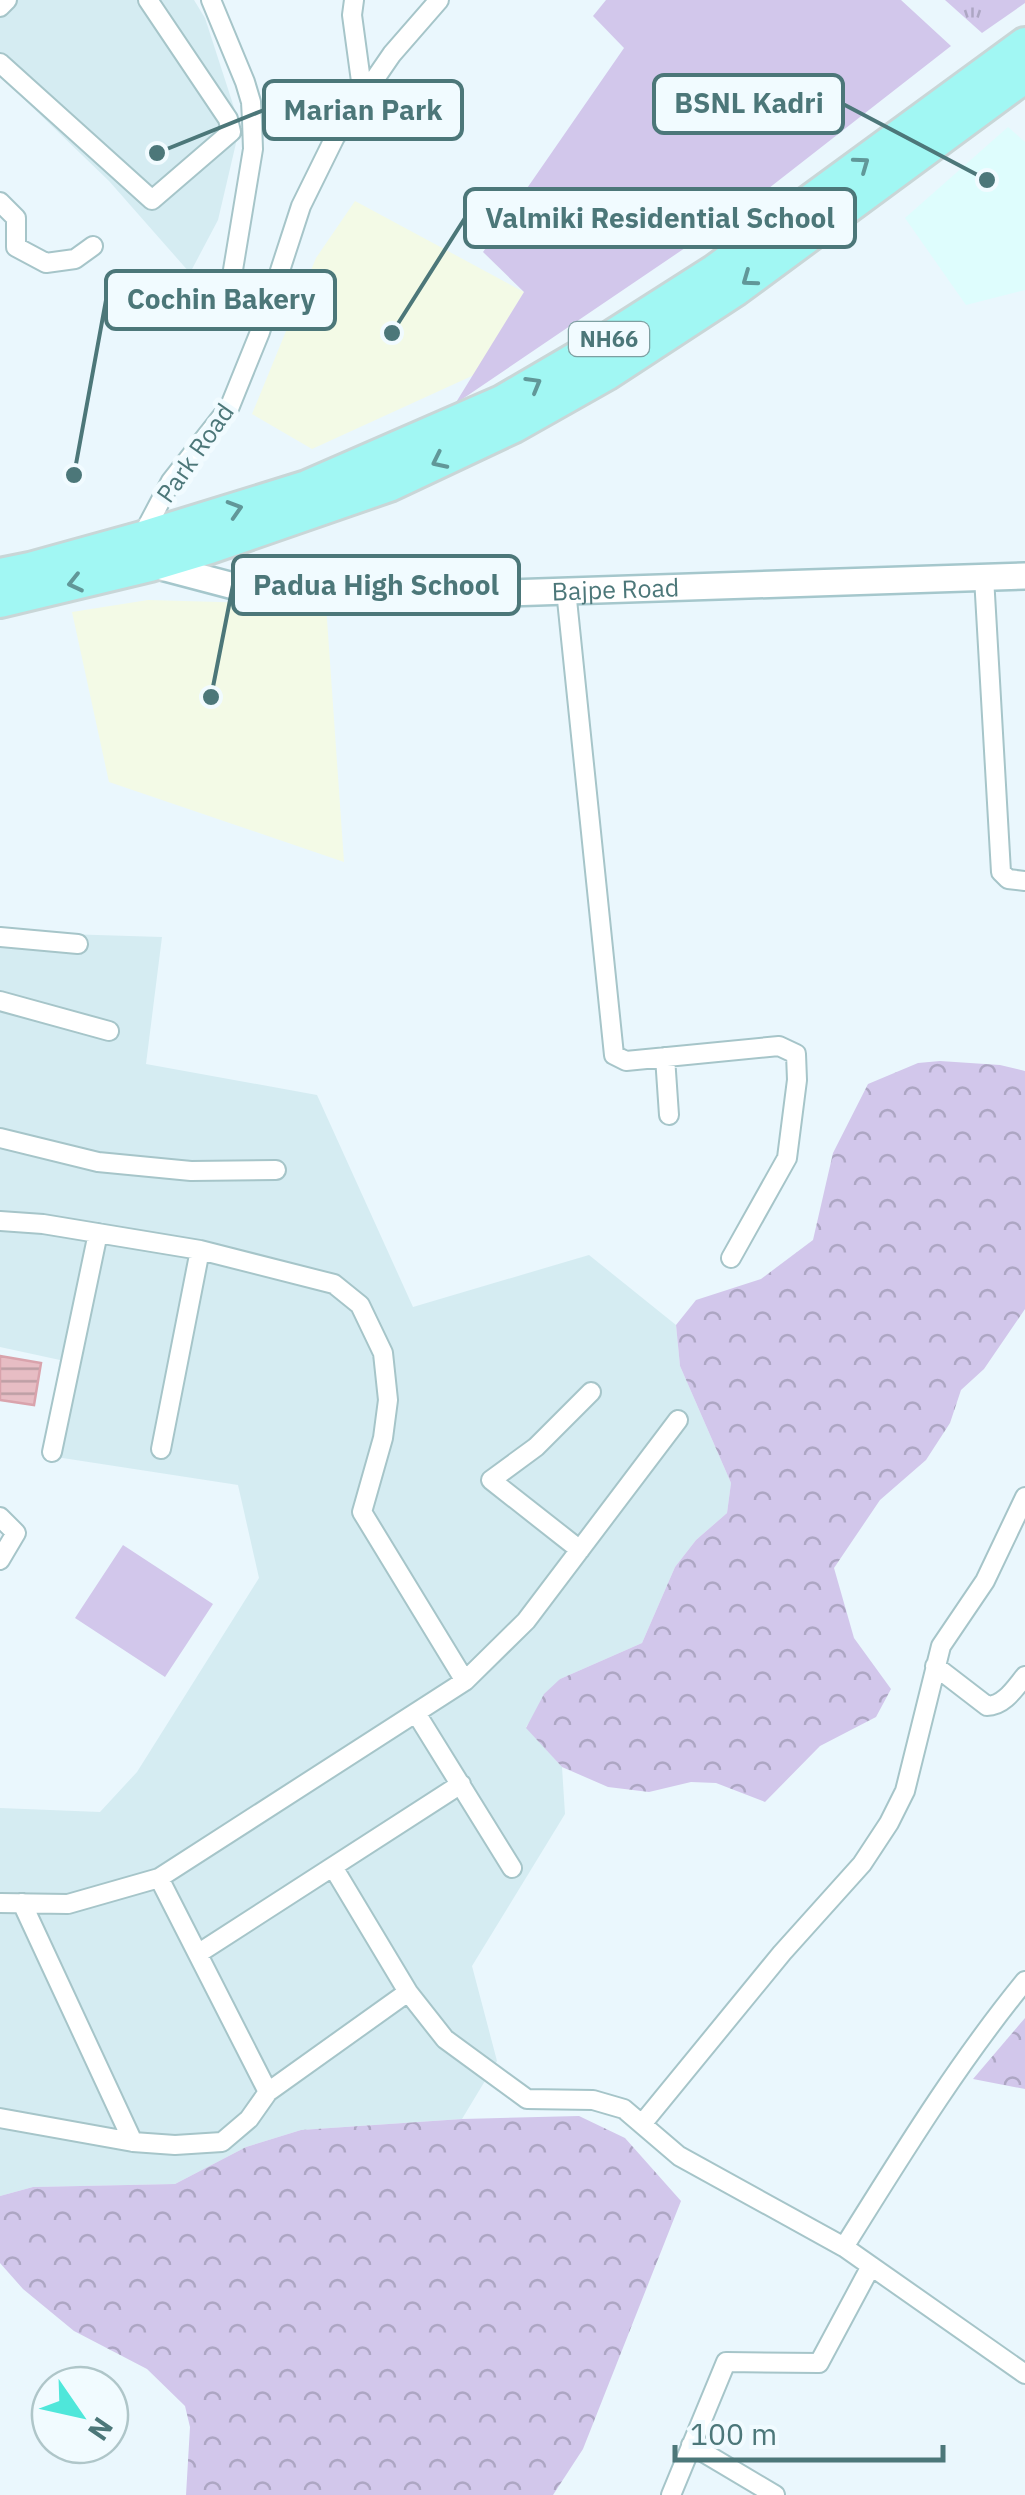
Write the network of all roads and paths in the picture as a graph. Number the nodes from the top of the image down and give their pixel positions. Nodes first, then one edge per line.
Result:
1 (8, 0) edge
2 (148, 0) edge
3 (211, 0) edge
4 (354, 0) edge
5 (439, 0) edge
6 (0, 7) edge
7 (1025, 44) edge
8 (0, 63) edge
9 (1025, 76) edge
10 (363, 96) junction
11 (0, 202) edge
12 (93, 246) dead end
13 (267, 311) junction
14 (146, 552) junction
15 (0, 575) edge
16 (1025, 576) edge
17 (984, 577) junction
18 (566, 590) junction
19 (0, 601) edge
20 (1025, 882) edge
21 (0, 936) edge
22 (78, 944) dead end
23 (0, 1001) edge
24 (109, 1031) dead end
25 (665, 1057) junction
26 (669, 1115) dead end
27 (0, 1138) edge
28 (276, 1170) dead end
29 (0, 1221) edge
30 (98, 1234) junction
31 (200, 1250) junction
32 (731, 1258) dead end
33 (591, 1392) dead end
34 (678, 1420) dead end
35 (160, 1448) dead end
36 (52, 1452) dead end
37 (1025, 1497) edge
38 (0, 1517) edge
39 (580, 1550) junction
40 (0, 1560) edge
41 (936, 1666) junction
42 (1025, 1676) edge
43 (465, 1681) junction
44 (416, 1713) junction
45 (461, 1784) junction
46 (333, 1867) junction
47 (512, 1868) dead end
48 (158, 1878) junction
49 (0, 1903) edge
50 (22, 1904) junction
51 (199, 1953) junction
52 (1025, 1980) edge
53 (408, 1992) junction
54 (268, 2092) junction
55 (0, 2118) edge
56 (642, 2124) junction
57 (133, 2142) junction
58 (844, 2247) junction
59 (871, 2266) junction
60 (1025, 2374) edge
61 (691, 2446) junction
62 (670, 2495) edge
63 (776, 2495) edge

1 - 6 street
2 - 8 street
3 - 13 street
4 - 10 street
5 - 10 street, Park Road
14 -> 7 highway, NH66
9 -> 14 highway, NH66
10 - 13 street, Park Road
11 - 12 street
13 - 14 street, Park Road
14 - 15 highway, NH66
14 - 18 street, Bajpe Road
14 -> 19 highway, NH66
16 - 17 street, Bajpe Road
17 - 18 street, Bajpe Road
17 - 20 street
18 - 25 street
21 - 22 street
23 - 24 street
25 - 26 street
25 - 32 street
27 - 28 street
29 - 30 street
30 - 31 street
30 - 36 street
31 - 35 street
31 - 43 street
33 - 39 street
34 - 39 street
37 - 41 street
38 - 40 street
39 - 43 street
41 - 42 street
41 - 56 street
43 - 44 street
44 - 45 street
44 - 48 street
45 - 46 street
45 - 47 street
46 - 51 street
46 - 53 street
48 - 50 street
48 - 51 street
49 - 50 street
50 - 57 street
51 - 54 street
52 - 58 street
53 - 54 street
53 - 56 street
54 - 57 street
55 - 57 street
56 - 58 street
58 - 59 street
59 - 60 street
59 - 61 street
61 - 62 street
61 - 63 street

